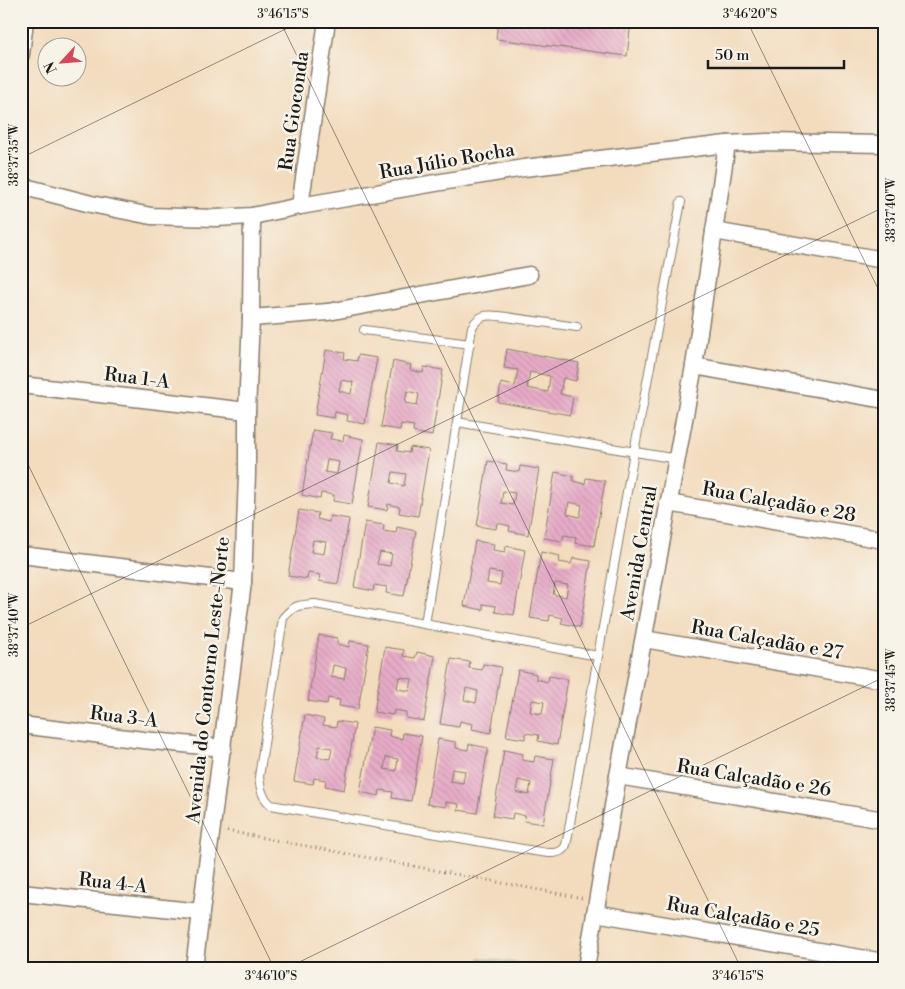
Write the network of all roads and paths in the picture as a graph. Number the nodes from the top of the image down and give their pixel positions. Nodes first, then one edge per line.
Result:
1 (25, 21) edge
2 (327, 21) edge
3 (21, 54) edge
4 (727, 144) junction
5 (884, 144) edge
6 (21, 186) edge
7 (681, 202) dead end
8 (300, 206) junction
9 (252, 216) junction
10 (714, 232) junction
11 (884, 260) edge
12 (529, 275) dead end
13 (251, 318) junction
14 (577, 327) dead end
15 (364, 330) dead end
16 (470, 344) junction
17 (694, 366) junction
18 (21, 385) edge
19 (884, 400) edge
20 (247, 411) junction
21 (457, 422) junction
22 (634, 452) junction
23 (677, 459) junction
24 (668, 503) junction
25 (884, 540) edge
26 (21, 555) edge
27 (243, 582) junction
28 (426, 624) junction
29 (644, 639) junction
30 (598, 656) junction
31 (884, 680) edge
32 (21, 725) edge
33 (223, 748) junction
34 (618, 776) junction
35 (884, 820) edge
36 (211, 828) junction
37 (21, 893) edge
38 (596, 907) junction
39 (201, 912) junction
40 (884, 962) edge
41 (194, 968) edge
42 (586, 968) edge

1 - 3 street
2 - 8 street, Rua Gioconda
4 - 5 street, Rua Júlio Rocha
4 - 8 street, Rua Júlio Rocha
4 - 10 street, Avenida Central
6 - 9 street, Rua Júlio Rocha
7 - 22 lane
8 - 9 street, Rua Júlio Rocha
9 - 13 street, Avenida do Contorno Leste-Norte
10 - 11 street
10 - 17 street, Avenida Central
12 - 13 street
13 - 20 street, Avenida do Contorno Leste-Norte
14 - 16 lane
15 - 16 lane
16 - 21 lane
17 - 19 street
17 - 23 street, Avenida Central
18 - 20 street, Rua 1-A
20 - 27 street, Avenida do Contorno Leste-Norte
21 - 22 lane
21 - 28 lane
22 - 23 lane
22 - 30 lane
23 - 24 street, Avenida Central
24 - 25 street, Rua Calçadão e 28
24 - 29 street, Avenida Central
26 - 27 street
27 - 33 street, Avenida do Contorno Leste-Norte
28 - 30 lane
28 - 30 lane
29 - 31 street, Rua Calçadão e 27
29 - 34 street, Avenida Central
32 - 33 street, Rua 3-A
33 - 36 street, Avenida do Contorno Leste-Norte
34 - 35 street, Rua Calçadão e 26
34 - 38 street, Avenida Central
36 - 38 path
36 - 39 street, Avenida do Contorno Leste-Norte
37 - 39 street, Rua 4-A
38 - 40 street, Rua Calçadão e 25
38 - 42 street, Avenida Central
39 - 41 street, Avenida do Contorno Leste-Norte

